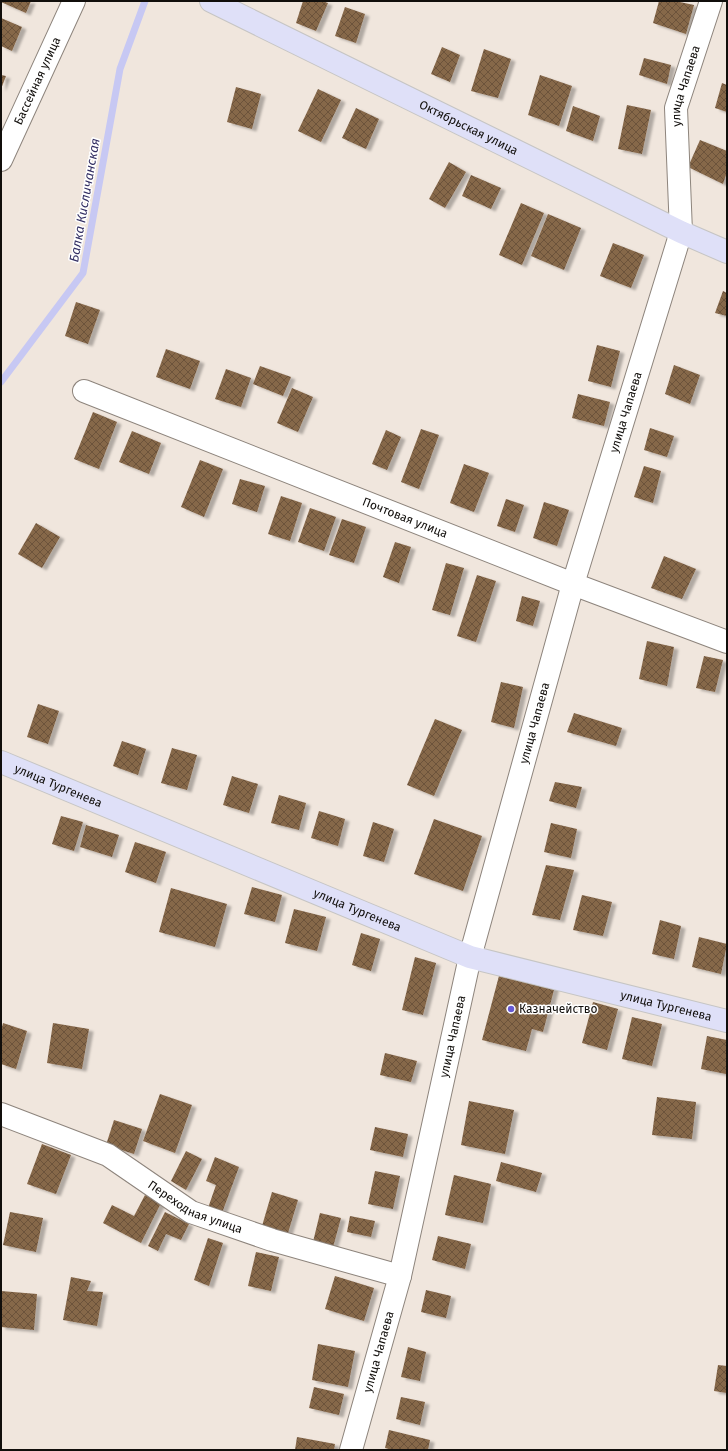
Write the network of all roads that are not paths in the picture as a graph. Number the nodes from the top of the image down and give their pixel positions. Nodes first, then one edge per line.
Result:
1 (74, 1) edge
2 (211, 1) edge
3 (711, 1) edge
4 (1, 160) edge
5 (681, 232) junction
6 (727, 252) edge
7 (84, 391) dead end
8 (573, 584) junction
9 (727, 642) edge
10 (1, 762) edge
11 (470, 957) junction
12 (727, 1021) edge
13 (1, 1114) edge
14 (400, 1276) junction
15 (351, 1450) edge

1 - 4 street, Бассейная улица
2 - 5 main road, Октябрьская улица
3 - 5 street, улица Чапаева
5 - 6 main road, Октябрьская улица
5 - 8 street, улица Чапаева
7 - 8 street, Почтовая улица
8 - 9 street, Почтовая улица
8 - 11 street, улица Чапаева
10 - 11 main road, улица Тургенева
11 - 12 main road, улица Тургенева
11 - 14 street, улица Чапаева
13 - 14 street, Переходная улица
14 - 15 street, улица Чапаева

